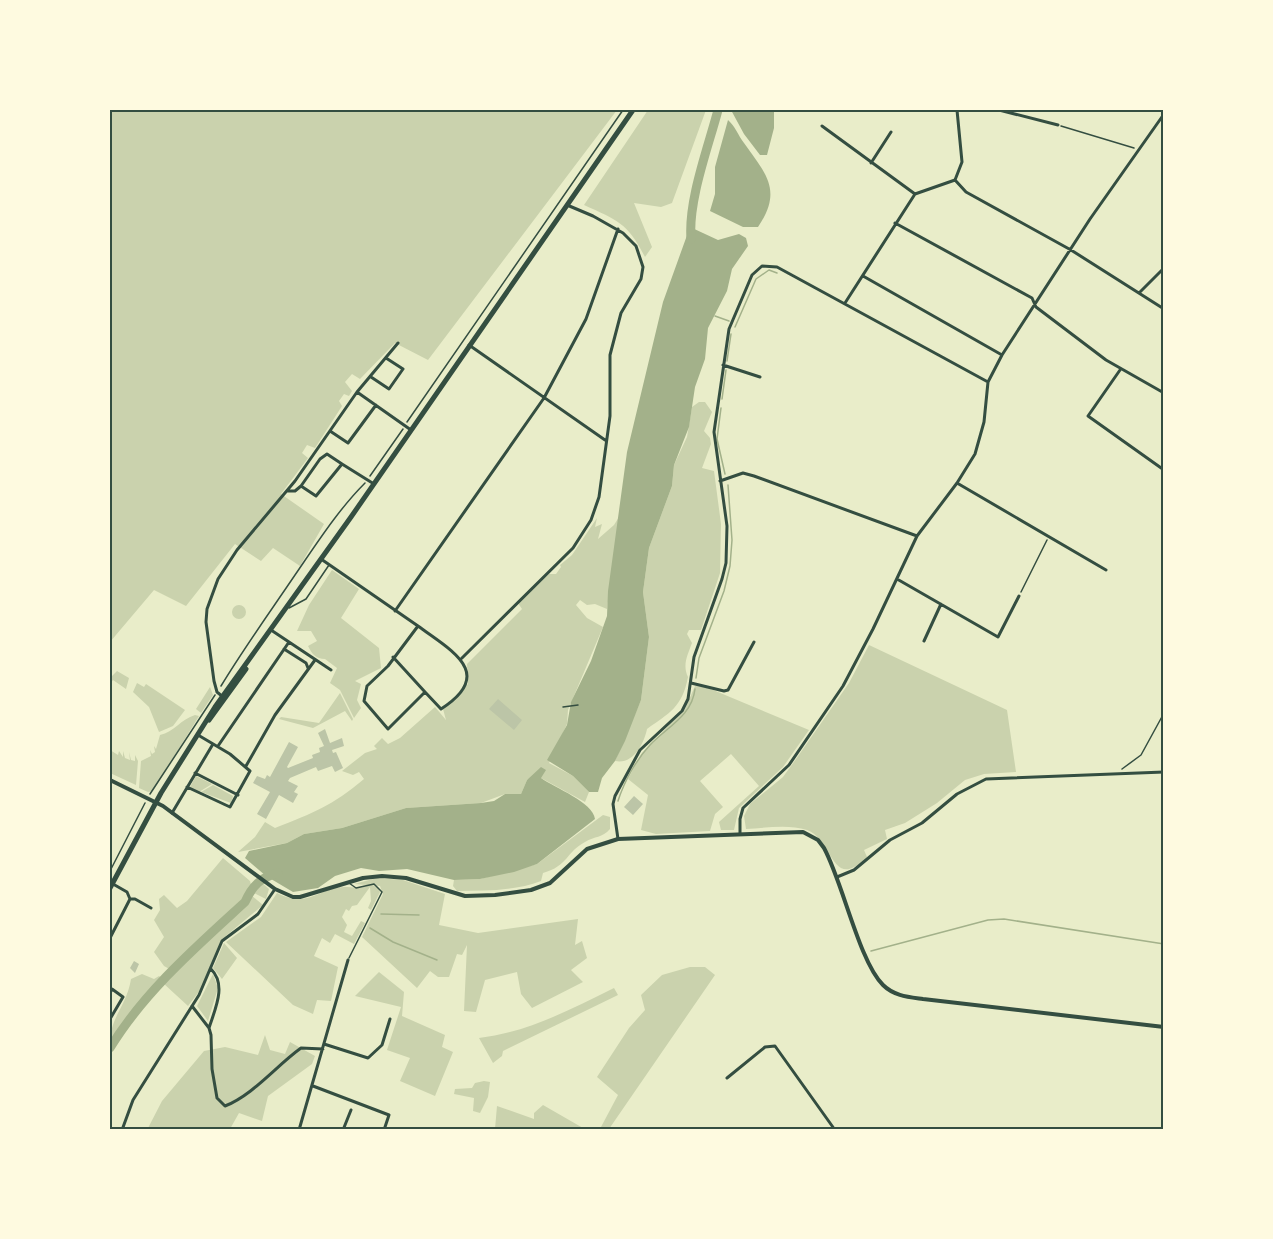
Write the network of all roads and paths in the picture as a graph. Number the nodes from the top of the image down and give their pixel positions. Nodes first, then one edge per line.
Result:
1 (623, 110) edge
2 (633, 110) edge
3 (957, 110) edge
4 (999, 110) edge
5 (1164, 114) edge
6 (822, 126) dead end
7 (1058, 126) joint
8 (891, 132) dead end
9 (1138, 149) junction
10 (871, 164) junction
11 (955, 180) junction
12 (915, 194) junction
13 (566, 205) junction
14 (895, 223) junction
15 (618, 229) junction
16 (1071, 250) junction
17 (1164, 268) edge
18 (863, 276) junction
19 (1139, 293) junction
20 (844, 304) junction
21 (1036, 307) junction
22 (1164, 309) edge
23 (398, 343) dead end
24 (469, 345) junction
25 (1002, 355) junction
26 (386, 358) junction
27 (723, 365) junction
28 (1120, 370) junction
29 (371, 377) junction
30 (760, 377) dead end
31 (988, 382) junction
32 (357, 392) junction
33 (1164, 393) edge
34 (544, 398) junction
35 (376, 405) junction
36 (405, 425) junction
37 (411, 430) junction
38 (330, 431) junction
39 (605, 440) junction
40 (342, 464) junction
41 (1164, 470) edge
42 (367, 480) junction
43 (720, 481) junction
44 (957, 483) junction
45 (374, 484) junction
46 (301, 486) junction
47 (288, 491) junction
48 (916, 536) junction
49 (1049, 536) junction
50 (321, 559) junction
51 (329, 564) junction
52 (1106, 570) dead end
53 (897, 579) junction
54 (1019, 596) joint
55 (941, 604) junction
56 (285, 610) junction
57 (395, 611) junction
58 (418, 626) junction
59 (271, 630) junction
60 (924, 641) dead end
61 (289, 642) junction
62 (754, 642) dead end
63 (284, 648) junction
64 (393, 657) junction
65 (462, 658) junction
66 (315, 660) junction
67 (308, 669) junction
68 (331, 670) dead end
69 (691, 683) junction
70 (219, 689) dead end
71 (425, 692) junction
72 (221, 696) junction
73 (578, 705) dead end
74 (563, 707) dead end
75 (1164, 713) edge
76 (198, 735) junction
77 (213, 744) junction
78 (218, 746) junction
79 (246, 766) junction
80 (1164, 772) edge
81 (195, 773) junction
82 (1122, 775) junction
83 (110, 780) edge
84 (187, 787) junction
85 (238, 795) junction
86 (148, 796) dead end
87 (155, 802) junction
88 (145, 803) dead end
89 (172, 813) junction
90 (740, 833) junction
91 (618, 839) junction
92 (110, 871) edge
93 (837, 877) junction
94 (349, 882) junction
95 (111, 886) edge
96 (275, 889) junction
97 (130, 899) junction
98 (151, 908) dead end
99 (110, 938) edge
100 (348, 960) joint
101 (211, 969) junction
102 (110, 993) edge
103 (191, 1006) junction
104 (110, 1019) edge
105 (390, 1019) dead end
106 (1164, 1027) edge
107 (209, 1028) junction
108 (324, 1044) junction
109 (323, 1049) junction
110 (727, 1077) dead end
111 (313, 1086) junction
112 (351, 1110) dead end
113 (122, 1130) edge
114 (299, 1130) edge
115 (343, 1130) edge
116 (384, 1130) edge
117 (835, 1130) edge

1 - 36 path
2 - 13 main road
3 - 11 street
4 - 7 street
5 - 9 street
6 - 10 street
7 - 9 path
8 - 10 street
9 - 16 street
10 - 12 street
11 - 12 street
11 - 16 street
12 - 14 street
13 - 15 street
13 - 24 main road
14 - 18 street
14 - 21 street
15 - 34 street
15 - 39 street
16 - 19 street
16 - 21 street
17 - 19 street
18 - 20 street
18 - 25 street
19 - 22 street
20 - 27 street
20 - 31 street
21 - 25 street
21 - 28 street
23 - 26 street
24 - 34 street
24 - 37 main road
25 - 31 street
26 - 29 street
26 - 29 street
27 - 30 street
27 - 43 street
28 - 33 street
28 - 41 street
29 - 32 street
31 - 44 street
32 - 35 street
32 - 38 street
34 - 39 street
34 - 57 street
35 - 36 street
35 - 38 street
36 - 37 street
36 - 42 path
37 - 45 main road
38 - 47 street
39 - 65 street
40 - 42 street
40 - 46 street
40 - 46 street
42 - 45 street
42 - 70 path
43 - 48 street
43 - 69 street
44 - 48 street
44 - 49 street
45 - 50 main road
46 - 47 street
47 - 72 street
48 - 53 street
49 - 52 street
49 - 54 path
50 - 51 street
50 - 56 main road
51 - 56 lane
51 - 57 street
53 - 55 street
53 - 90 street
54 - 55 street
55 - 60 street
56 - 59 main road
57 - 58 street
58 - 64 street
58 - 65 street
59 - 61 street
59 - 72 main road
61 - 63 street
61 - 66 street
62 - 69 street
63 - 67 street
63 - 78 street
64 - 71 street
64 - 71 street
65 - 71 street
66 - 67 street
66 - 68 street
67 - 79 street
69 - 91 street
72 - 76 main road
72 - 86 path
73 - 74 path
75 - 82 path
76 - 77 street
76 - 87 main road
77 - 78 street
77 - 81 street
78 - 79 street
79 - 85 street
80 - 82 street
81 - 84 street
81 - 85 street
82 - 93 street
83 - 87 street
84 - 85 street
84 - 89 street
87 - 89 street
87 - 95 main road
88 - 92 path
89 - 96 street
90 - 91 street
90 - 93 street
91 - 94 street
93 - 106 street
94 - 96 street
94 - 100 lane
95 - 97 street
96 - 101 street
97 - 98 street
97 - 99 street
100 - 108 street
101 - 103 street
101 - 107 street
102 - 104 street
103 - 107 street
103 - 113 street
105 - 108 street
107 - 109 street
108 - 109 street
109 - 111 street
110 - 117 street
111 - 114 street
111 - 116 street
112 - 115 street

